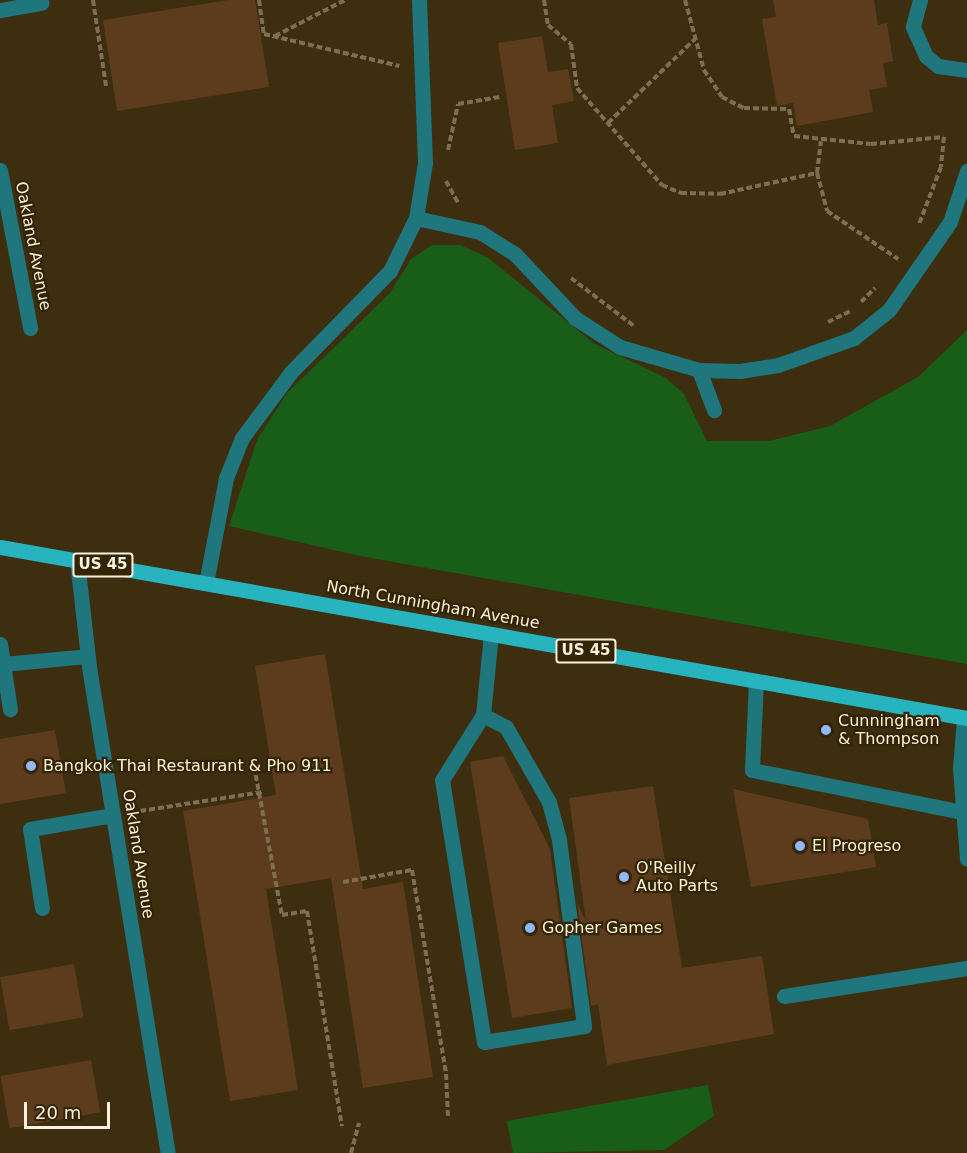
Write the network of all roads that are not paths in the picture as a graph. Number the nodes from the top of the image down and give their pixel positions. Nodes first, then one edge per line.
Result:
1 (418, 0) edge
2 (920, 0) edge
3 (41, 3) dead end
4 (0, 10) edge
5 (967, 70) edge
6 (0, 170) edge
7 (967, 171) edge
8 (416, 218) junction
9 (30, 328) dead end
10 (699, 370) junction
11 (714, 410) dead end
12 (0, 547) edge
13 (77, 561) junction
14 (206, 583) junction
15 (491, 634) junction
16 (0, 644) edge
17 (87, 656) junction
18 (3, 664) junction
19 (756, 681) junction
20 (10, 709) dead end
21 (483, 715) junction
22 (965, 718) edge
23 (962, 812) junction
24 (113, 815) junction
25 (967, 859) edge
26 (42, 908) dead end
27 (967, 968) edge
28 (784, 996) dead end
29 (168, 1153) edge

1 - 8 street
2 - 5 street
3 - 4 street
6 - 9 street, Oakland Avenue
7 - 10 street
8 - 10 street
8 - 14 street
10 - 11 street
12 - 13 main road, North Cunningham Avenue / US 45
13 - 14 main road, North Cunningham Avenue / US 45
13 - 17 street, Oakland Avenue
14 - 15 main road, North Cunningham Avenue / US 45
15 - 19 main road, North Cunningham Avenue / US 45
15 - 21 street
16 - 18 street
17 - 18 street
17 - 24 street, Oakland Avenue
18 - 20 street
19 - 22 main road, North Cunningham Avenue / US 45
19 - 23 street
21 - 21 street
22 - 23 street
23 - 25 street
24 - 26 street
24 - 29 street, Oakland Avenue
27 - 28 street

